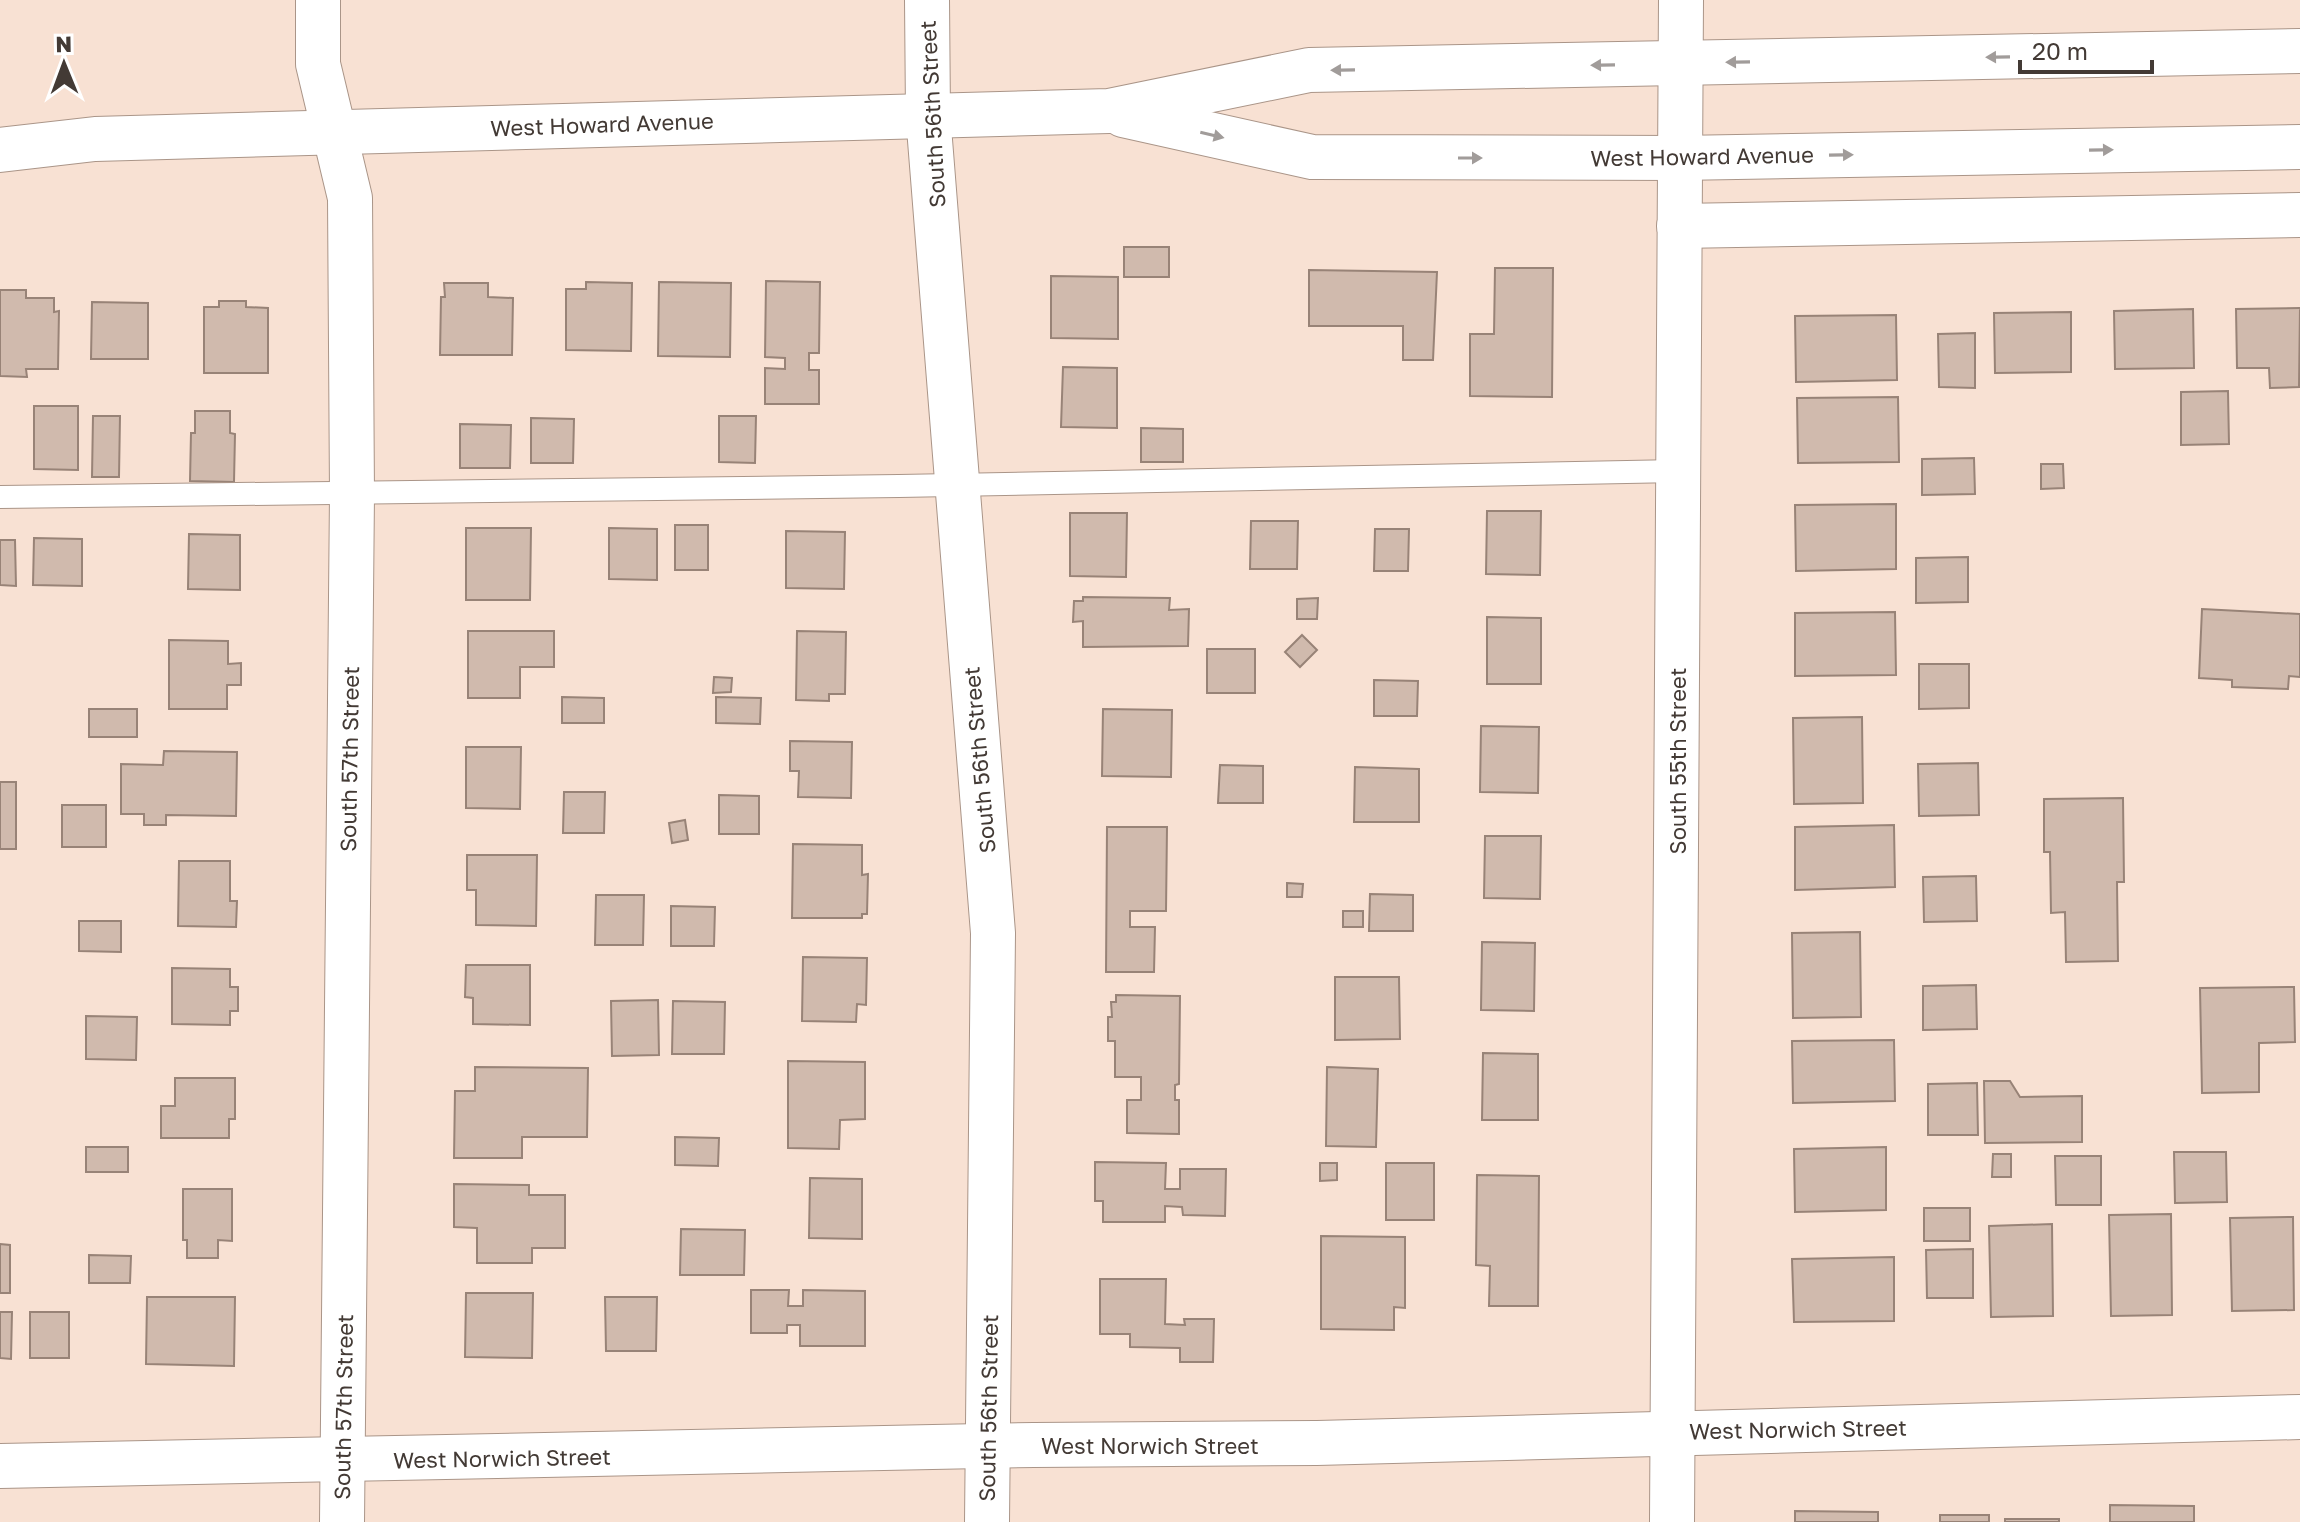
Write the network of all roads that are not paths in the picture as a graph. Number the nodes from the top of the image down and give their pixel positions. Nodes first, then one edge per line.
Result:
1 (318, 0) edge
2 (927, 0) edge
3 (1681, 0) edge
4 (2300, 51) edge
5 (1681, 64) junction
6 (1109, 111) junction
7 (928, 115) junction
8 (334, 132) junction
9 (0, 133) edge
10 (95, 139) junction
11 (2300, 147) edge
12 (0, 150) edge
13 (1679, 158) junction
14 (2300, 215) edge
15 (1679, 226) junction
16 (1678, 471) junction
17 (958, 485) junction
18 (352, 494) junction
19 (0, 497) edge
20 (2300, 1417) edge
21 (1673, 1432) junction
22 (988, 1447) junction
23 (343, 1461) junction
24 (0, 1466) edge
25 (342, 1522) edge
26 (987, 1522) edge
27 (1672, 1522) edge

1 - 8 street, South 57th Street
2 - 7 street, South 56th Street
3 - 5 street, South 55th Street
4 -> 5 street, West Howard Avenue
5 -> 6 street, West Howard Avenue
5 - 13 street, South 55th Street
6 - 7 street, West Howard Avenue
6 -> 13 street, West Howard Avenue
7 - 8 street, West Howard Avenue
7 - 17 street, South 56th Street
8 - 10 street, West Howard Avenue
8 - 18 street, South 57th Street
9 - 10 street, West Howard Avenue
10 - 12 street, West Howard Avenue
13 -> 11 street, West Howard Avenue
13 - 15 street, South 55th Street
14 - 15 street
15 - 16 street, South 55th Street
16 - 17 lane
16 - 21 street, South 55th Street
17 - 18 lane
17 - 22 street, South 56th Street
18 - 19 lane
18 - 23 street, South 57th Street
20 - 21 street, West Norwich Street
21 - 22 street, West Norwich Street
21 - 27 street, South 55th Street
22 - 23 street, West Norwich Street
22 - 26 street, South 56th Street
23 - 24 street, West Norwich Street
23 - 25 street, South 57th Street

